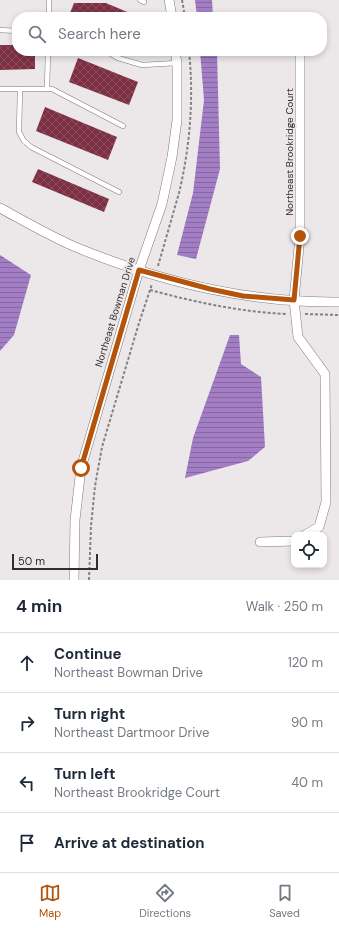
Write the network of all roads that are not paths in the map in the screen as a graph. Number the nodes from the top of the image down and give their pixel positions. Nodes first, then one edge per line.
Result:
1 (49, 0) edge
2 (169, 0) edge
3 (49, 12) edge
4 (171, 12) edge
5 (0, 30) edge
6 (12, 30) edge
7 (48, 56) edge
8 (115, 56) edge
9 (176, 56) edge
10 (300, 56) edge
11 (177, 63) junction
12 (0, 89) edge
13 (20, 89) junction
14 (47, 89) junction
15 (123, 126) dead end
16 (119, 192) dead end
17 (0, 208) edge
18 (139, 270) junction
19 (294, 300) junction
20 (339, 302) edge
21 (310, 532) edge
22 (291, 541) edge
23 (260, 542) dead end
24 (74, 580) edge

1 - 3 lane
2 - 4 street
5 - 6 lane
7 - 14 lane
8 - 11 lane
9 - 11 street, Northeast Bowman Drive
10 - 19 street, Northeast Brookridge Court
11 - 18 street, Northeast Bowman Drive
12 - 13 lane
13 - 14 lane
13 - 16 lane
14 - 15 lane
17 - 18 street
18 - 19 street
18 - 24 street, Northeast Bowman Drive
19 - 20 street
19 - 21 street, Northeast Brookridge Court
22 - 23 street

